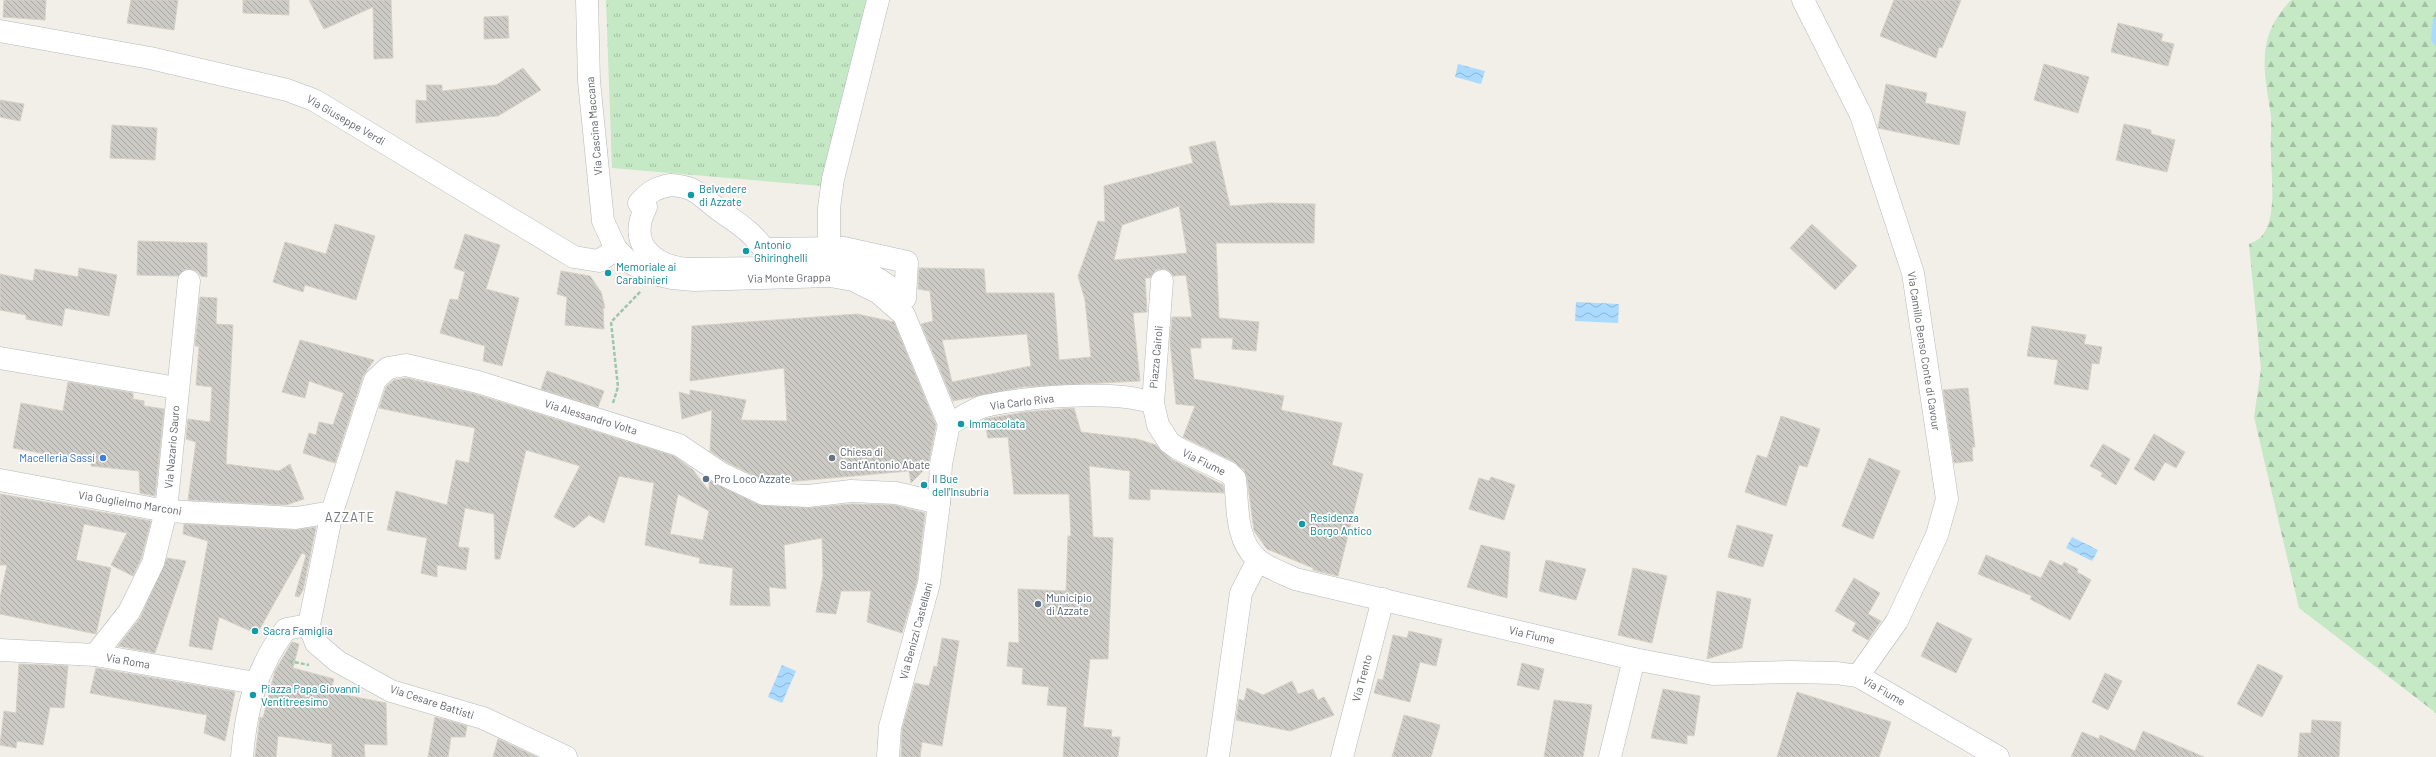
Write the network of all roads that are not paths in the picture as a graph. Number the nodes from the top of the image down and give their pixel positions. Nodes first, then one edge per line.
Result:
1 (587, 0) edge
2 (878, 0) edge
3 (1803, 0) edge
4 (0, 31) edge
5 (616, 249) junction
6 (830, 264) junction
7 (188, 281) dead end
8 (1162, 281) dead end
9 (0, 358) edge
10 (177, 388) junction
11 (1076, 395) joint
12 (1153, 403) junction
13 (949, 424) junction
14 (0, 480) edge
15 (939, 503) junction
16 (166, 511) junction
17 (332, 512) junction
18 (1258, 560) junction
19 (1383, 599) junction
20 (309, 625) junction
21 (0, 650) edge
22 (95, 655) junction
23 (1634, 659) junction
24 (1858, 676) junction
25 (255, 683) junction
26 (536, 751) edge
27 (242, 757) edge
28 (566, 757) edge
29 (888, 757) edge
30 (1218, 757) edge
31 (1342, 757) edge
32 (1610, 757) edge
33 (1998, 757) edge

1 - 5 street, Via Cascina Maccana
2 - 6 street
3 - 24 street, Via Camillo Benso Conte di Cavour
4 - 5 street, Via Giuseppe Verdi
5 - 6 street, Via Monte Grappa
6 - 6 street
6 - 13 street, Via Monte Grappa
7 - 10 street, Via Nazario Sauro
8 - 12 street, Piazza Cairoli
9 - 10 street
10 - 16 street, Via Nazario Sauro
11 - 12 street, Piazza Cairoli
11 - 13 street, Via Carlo Riva
12 - 18 street, Via Fiume
13 - 15 street
14 - 16 street, Via Guglielmo Marconi
15 - 17 street, Via Alessandro Volta
15 - 29 street, Via Benizzi Castellani
16 - 17 street, Via Guglielmo Marconi
16 - 22 street, Via Nazario Sauro
17 - 20 street
18 - 19 street, Via Fiume
18 - 30 street
19 - 23 street, Via Fiume
19 - 31 street, Via Trento
20 - 25 street
20 - 26 street, Via Cesare Battisti
21 - 22 street, Via Roma
22 - 25 street, Via Roma
23 - 24 street, Via Fiume
23 - 32 street
24 - 33 street, Via Fiume
25 - 27 street
26 - 28 street, Via Cesare Battisti

